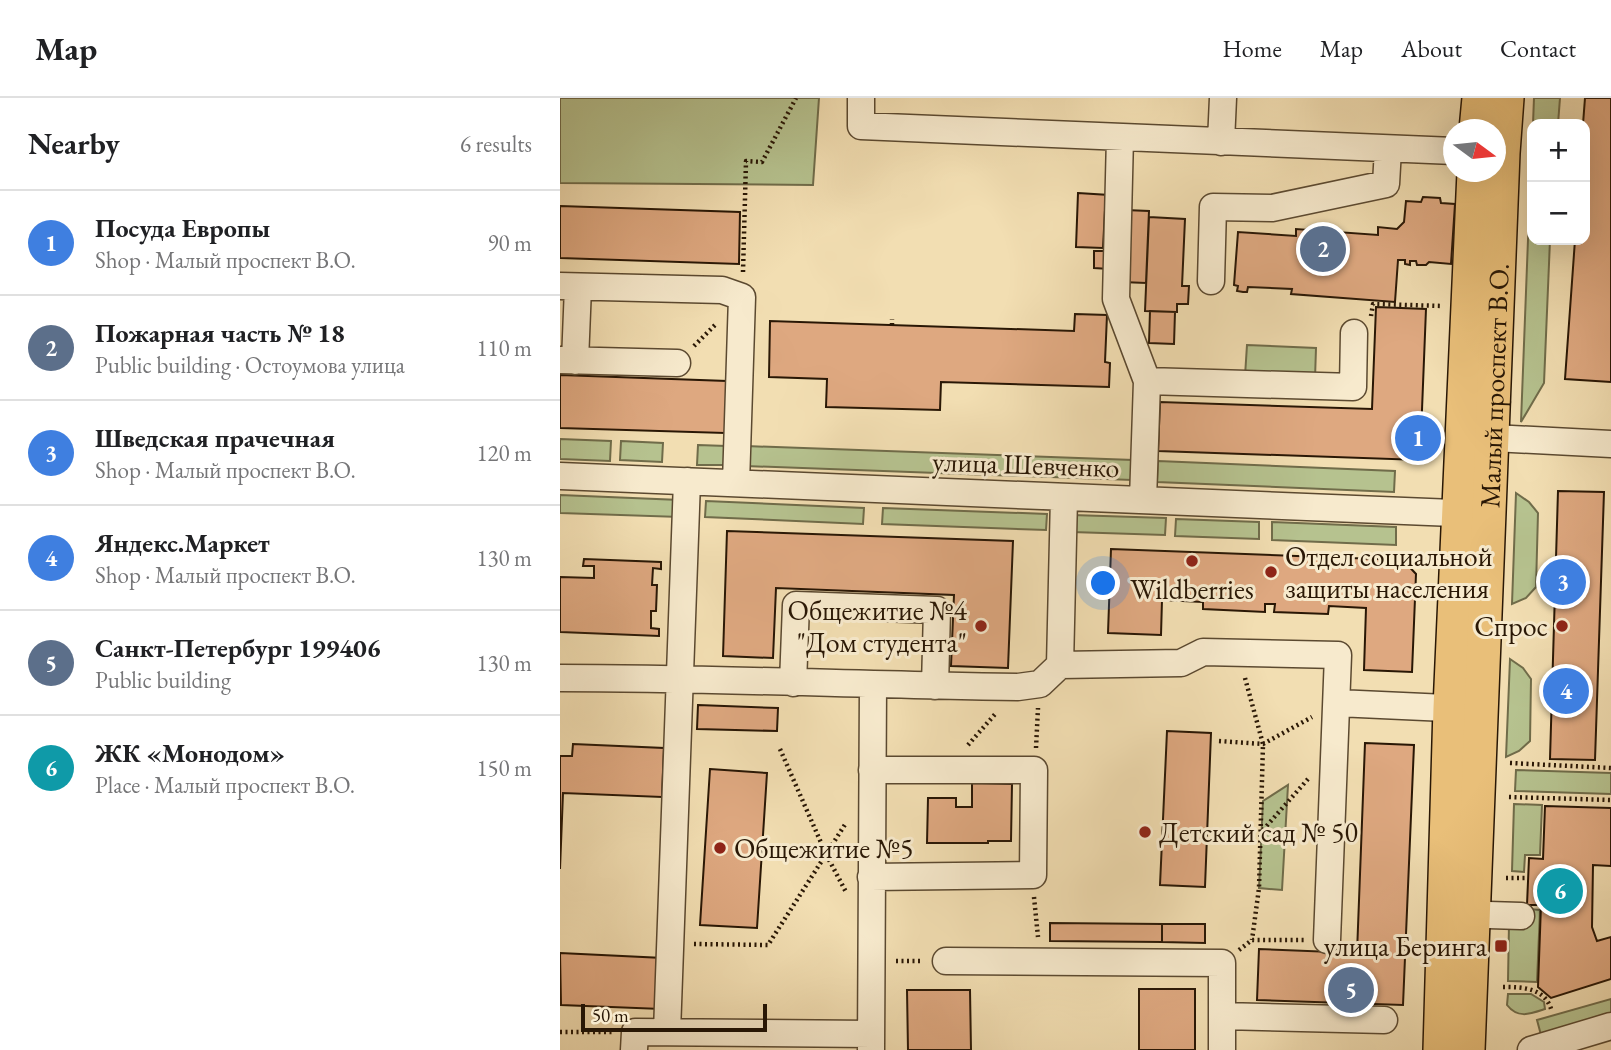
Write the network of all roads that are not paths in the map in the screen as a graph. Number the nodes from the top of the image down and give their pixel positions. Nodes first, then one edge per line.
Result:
1 (861, 98) edge
2 (1223, 98) edge
3 (1479, 98) edge
4 (1507, 98) edge
5 (1477, 119) edge
6 (1504, 119) edge
7 (1120, 137) junction
8 (1221, 142) junction
9 (1388, 149) junction
10 (1443, 151) edge
11 (1474, 182) edge
12 (1498, 182) edge
13 (1211, 281) dead end
14 (569, 286) edge
15 (1354, 333) road end
16 (568, 360) edge
17 (677, 363) road end
18 (1147, 381) junction
19 (1493, 438) junction
20 (1611, 444) edge
21 (560, 477) edge
22 (687, 481) junction
23 (736, 483) junction
24 (1064, 497) junction
25 (1143, 500) junction
26 (1474, 514) junction
27 (1060, 665) junction
28 (560, 678) edge
29 (681, 678) junction
30 (793, 683) junction
31 (873, 686) junction
32 (935, 686) junction
33 (1337, 703) junction
34 (1466, 709) junction
35 (872, 777) junction
36 (871, 877) junction
37 (1459, 915) junction
38 (1521, 916) dead end
39 (1327, 940) road end
40 (946, 961) road end
41 (1222, 1016) junction
42 (1384, 1020) dead end
43 (1611, 1026) edge
44 (667, 1032) junction
45 (634, 1041) edge
46 (871, 1042) edge
47 (1222, 1050) edge
48 (1440, 1050) edge
49 (1468, 1050) edge
50 (1531, 1050) edge

1 - 7 street
2 - 8 street
3 - 5 main road
4 - 6 main road, Малый проспект В.О.
7 - 8 street
7 - 18 street
8 - 9 street
9 - 10 street
9 - 13 street
11 - 26 main road, Малый проспект В.О.
12 - 19 main road, Малый проспект В.О.
14 - 16 street
14 - 23 street
15 - 18 street
16 - 17 street
18 - 25 street
19 - 20 street
19 - 26 main road, Малый проспект В.О.
21 - 22 street, улица Шевченко
22 - 23 street, улица Шевченко
22 - 29 street
23 - 24 street, улица Шевченко
24 - 25 street, улица Шевченко
24 - 27 street
25 - 26 street, улица Шевченко
26 - 34 main road, Малый проспект В.О.
27 - 32 street
27 - 33 street
28 - 29 street
29 - 30 street
29 - 44 street
30 - 31 street
30 - 32 street
31 - 32 street
31 - 35 street
33 - 34 street
33 - 39 street
34 - 37 main road, Малый проспект В.О.
35 - 36 street
35 - 36 street
36 - 46 street
37 - 38 street
37 - 48 main road, Малый проспект В.О.
37 - 49 main road, Малый проспект В.О.
40 - 41 street
41 - 42 street
41 - 47 street
43 - 50 street
44 - 45 street
44 - 46 street

